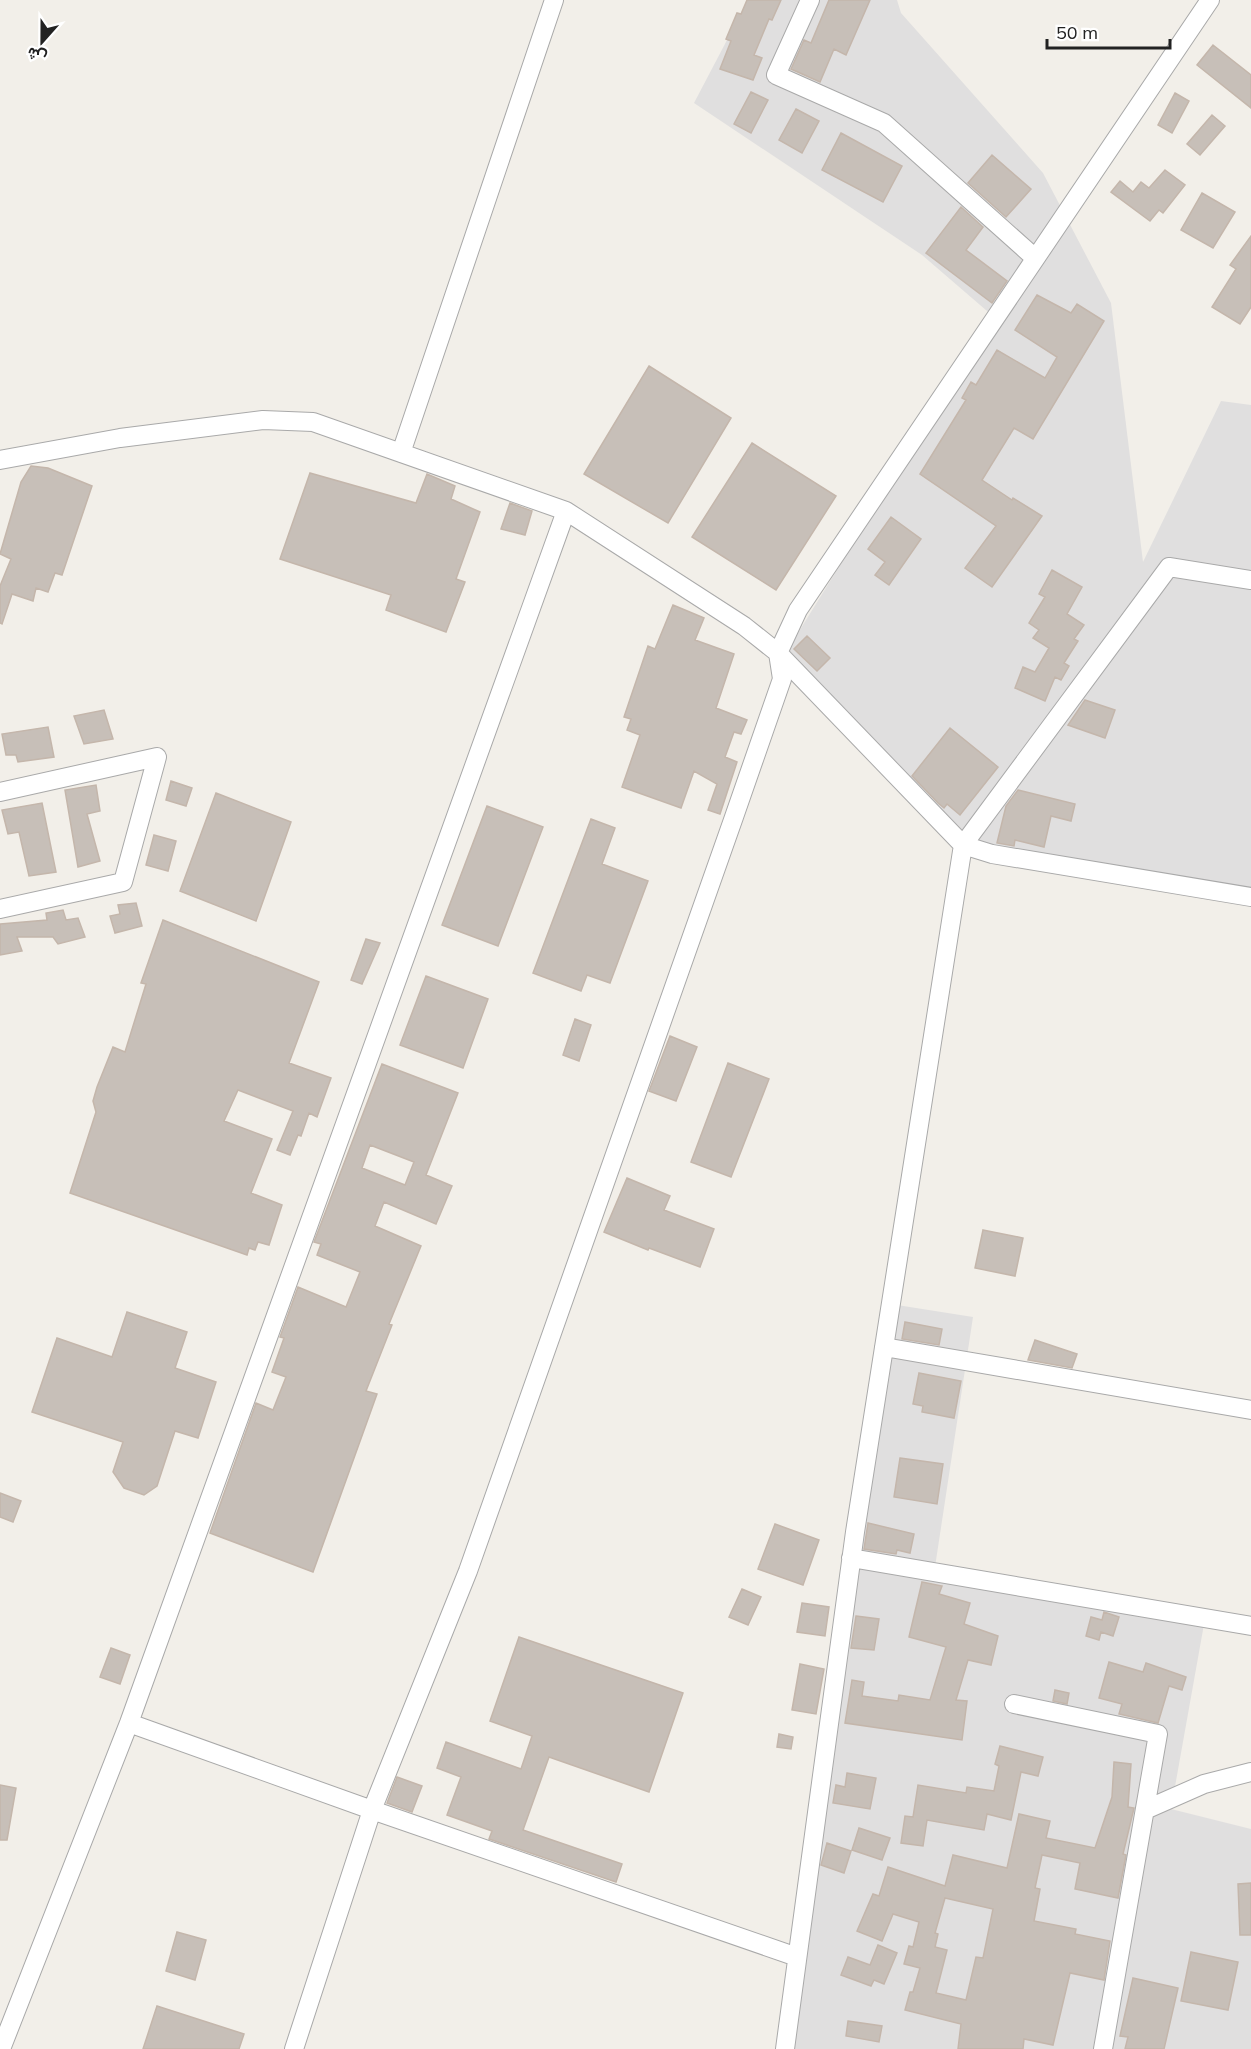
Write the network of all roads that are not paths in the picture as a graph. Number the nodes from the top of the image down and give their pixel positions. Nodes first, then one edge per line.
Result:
1 (554, 0) edge
2 (810, 0) edge
3 (1210, 0) edge
4 (1035, 258) junction
5 (401, 453) junction
6 (0, 460) edge
7 (566, 511) junction
8 (1251, 580) edge
9 (778, 653) junction
10 (0, 792) edge
11 (963, 845) junction
12 (1251, 897) edge
13 (0, 909) edge
14 (884, 1347) junction
15 (1251, 1410) edge
16 (851, 1558) junction
17 (1251, 1626) edge
18 (1014, 1704) dead end
19 (129, 1723) junction
20 (1251, 1772) edge
21 (372, 1810) junction
22 (1145, 1810) junction
23 (797, 1957) junction
24 (1, 2049) edge
25 (294, 2049) edge
26 (785, 2049) edge
27 (1103, 2049) edge

1 - 5 street
2 - 4 street
3 - 4 street
4 - 9 street
5 - 6 street
5 - 7 street
7 - 9 street
7 - 19 street
8 - 11 street
9 - 11 street
9 - 21 street
10 - 13 street
11 - 12 street
11 - 14 street
14 - 15 street
14 - 16 street
16 - 17 street
16 - 23 street
18 - 22 street
19 - 21 street
19 - 24 street
20 - 22 street
21 - 23 street
21 - 25 street
22 - 27 street
23 - 26 street

